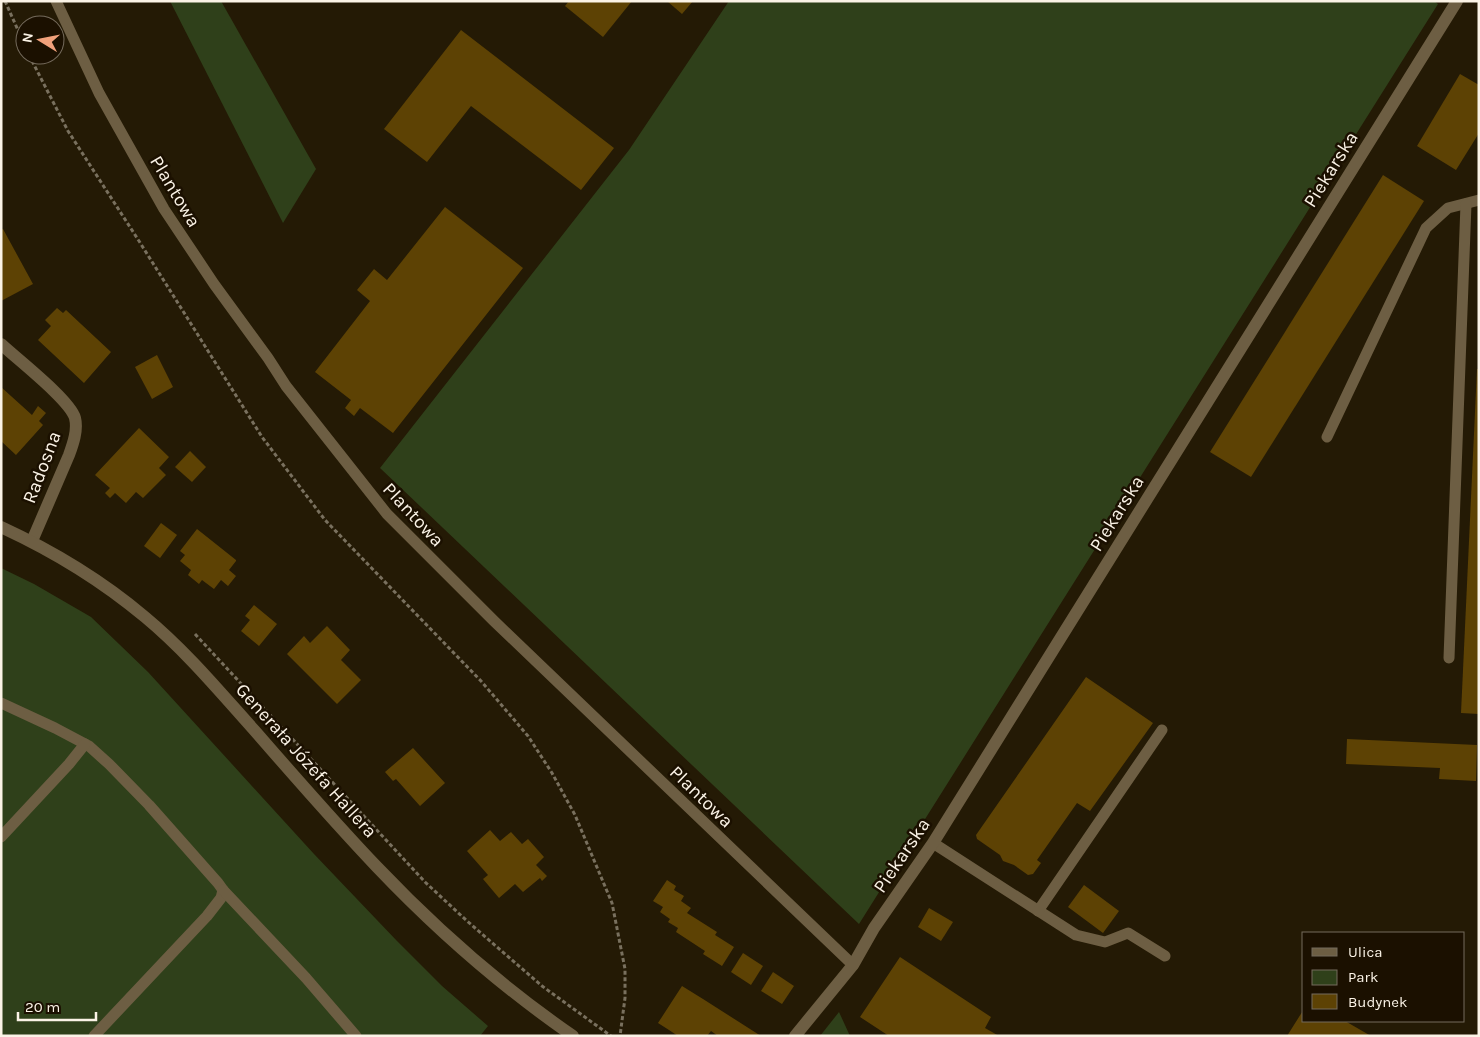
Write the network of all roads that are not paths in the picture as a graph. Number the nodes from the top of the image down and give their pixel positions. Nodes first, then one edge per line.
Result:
1 (56, 1) edge
2 (1457, 1) edge
3 (1479, 200) edge
4 (1466, 204) junction
5 (1, 344) edge
6 (1327, 437) dead end
7 (1, 527) edge
8 (32, 541) junction
9 (1449, 658) dead end
10 (1, 703) edge
11 (1162, 730) dead end
12 (84, 744) junction
13 (1, 836) edge
14 (933, 843) junction
15 (223, 890) junction
16 (1038, 911) junction
17 (1165, 956) dead end
18 (853, 965) junction
19 (94, 1036) edge
20 (356, 1036) edge
21 (574, 1036) edge
22 (795, 1036) edge

1 - 18 lane, Plantowa
2 - 14 street, Piekarska
3 - 4 lane
4 - 6 lane
4 - 9 lane
5 - 8 street, Radosna
7 - 8 street, Generała Józefa Hallera
8 - 21 street, Generała Józefa Hallera
10 - 12 lane
11 - 16 lane
12 - 13 lane
12 - 15 lane
14 - 16 lane
14 - 18 street, Piekarska
15 - 19 lane
15 - 20 lane
16 - 17 lane
18 - 22 street, Piekarska

